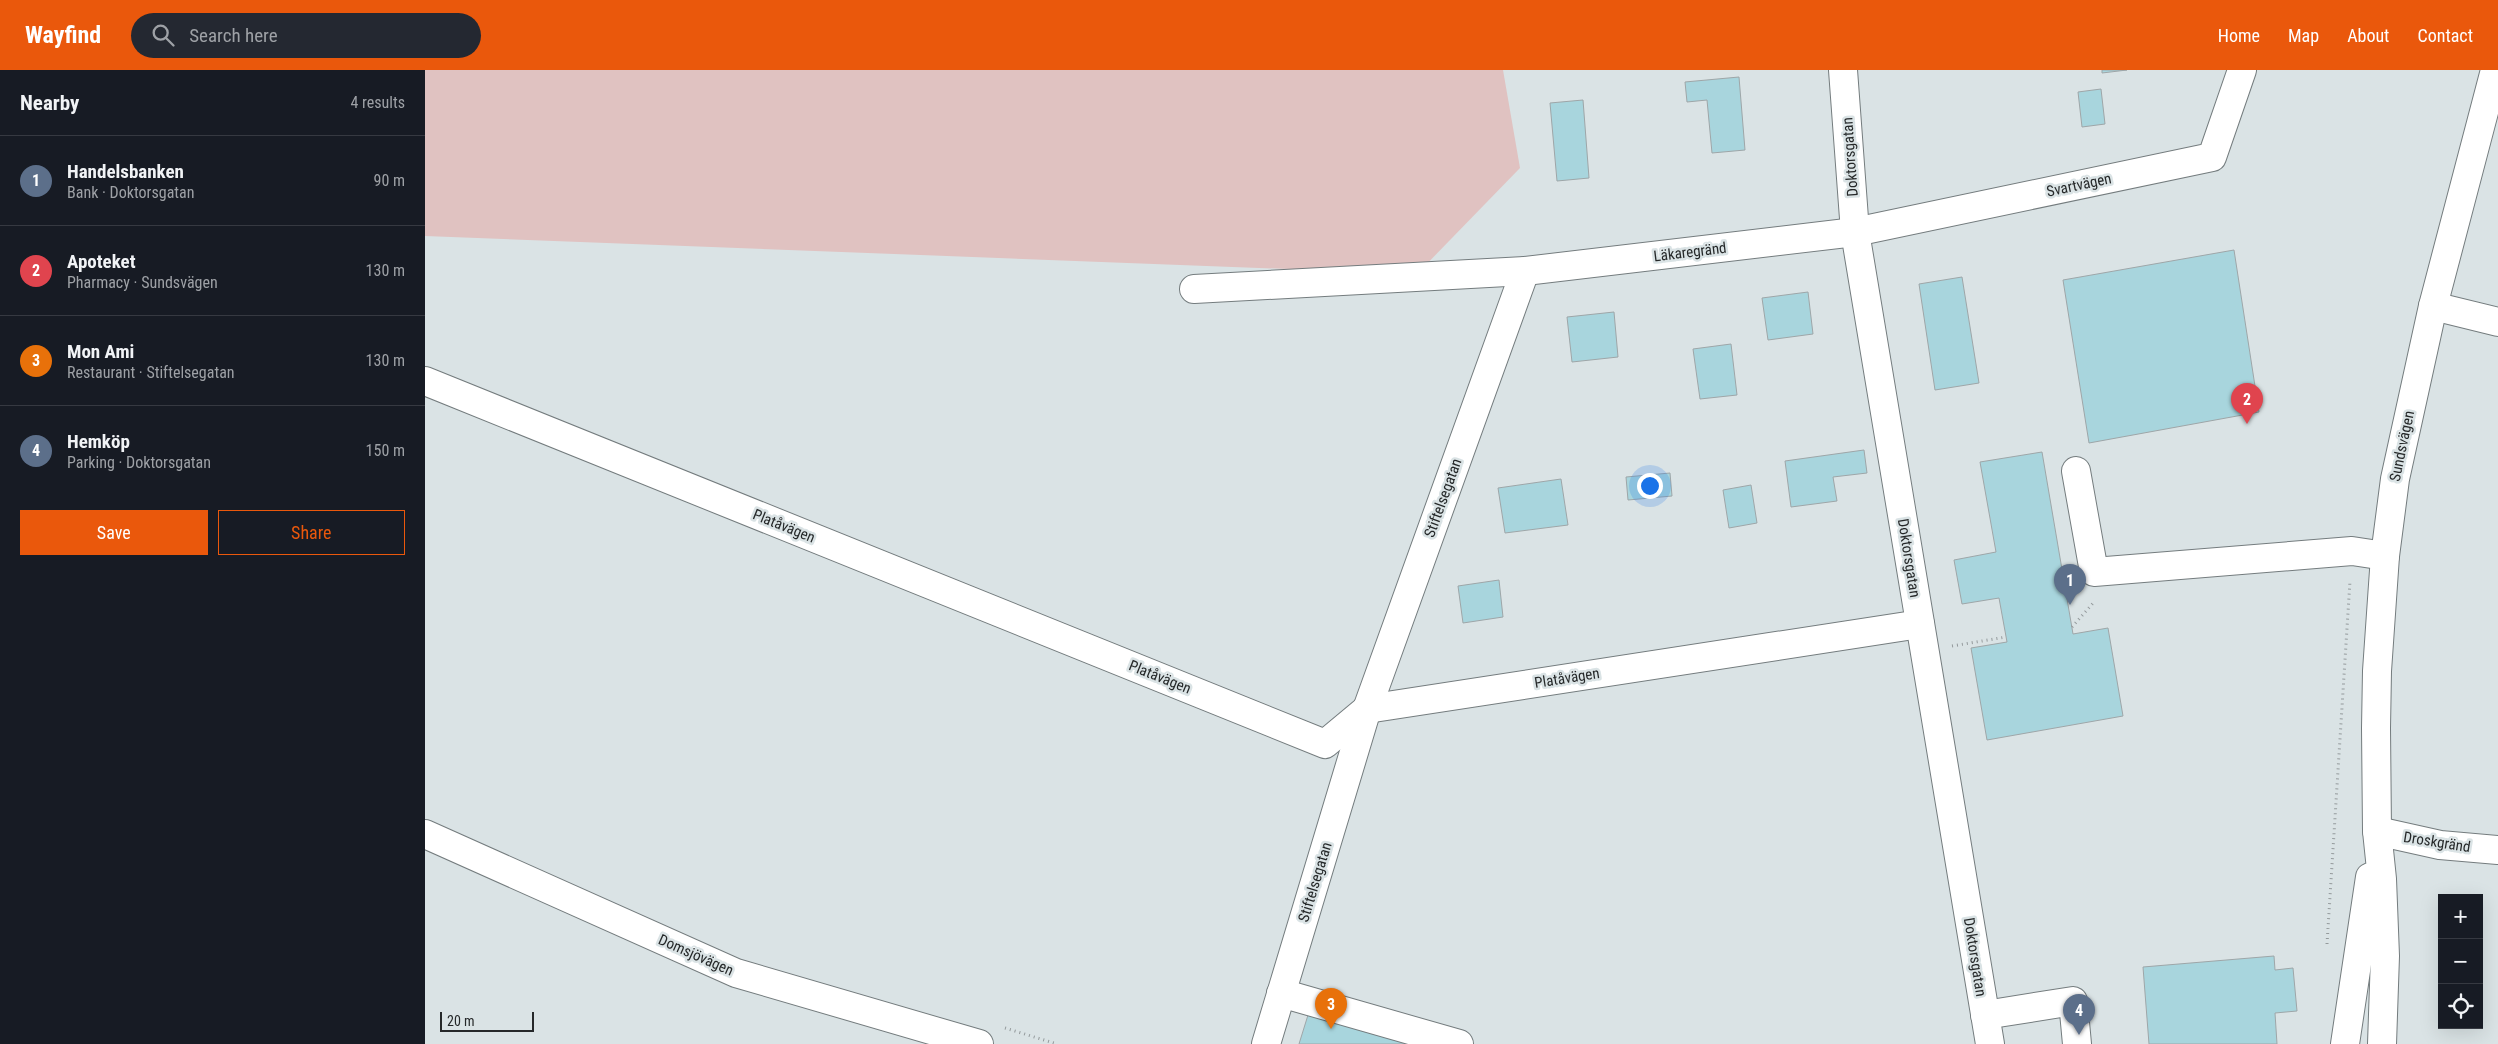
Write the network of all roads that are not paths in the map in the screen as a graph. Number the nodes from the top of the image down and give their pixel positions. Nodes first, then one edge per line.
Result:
1 (1843, 70) edge
2 (2242, 70) edge
3 (2495, 70) edge
4 (1855, 232) junction
5 (1525, 271) junction
6 (1194, 289) dead end
7 (2433, 306) junction
8 (2498, 322) edge
9 (425, 381) edge
10 (2076, 471) dead end
11 (2385, 556) junction
12 (1920, 624) junction
13 (1367, 709) junction
14 (2377, 831) junction
15 (425, 834) edge
16 (2498, 850) edge
17 (1281, 994) junction
18 (1985, 1015) junction
19 (979, 1044) edge
20 (1266, 1044) edge
21 (1459, 1044) edge
22 (1990, 1044) edge
23 (2077, 1044) edge
24 (2345, 1044) edge
25 (2382, 1044) edge

1 - 4 street, Doktorsgatan
2 - 4 street, Svartvägen
3 - 7 street, Sundsvägen
4 - 5 street, Läkaregränd
4 - 12 street, Doktorsgatan
5 - 6 street
5 - 13 street, Stiftelsegatan
7 - 8 street
7 - 11 street, Sundsvägen
9 - 13 street, Platåvägen
10 - 11 street
11 - 14 street, Sundsvägen
12 - 13 street, Platåvägen
12 - 18 street, Doktorsgatan
13 - 17 street, Stiftelsegatan
14 - 16 street, Droskgränd
14 - 24 street
14 - 25 street
15 - 19 street, Domsjövägen
17 - 20 street, Stiftelsegatan
17 - 21 street
18 - 22 street, Doktorsgatan
18 - 23 street

